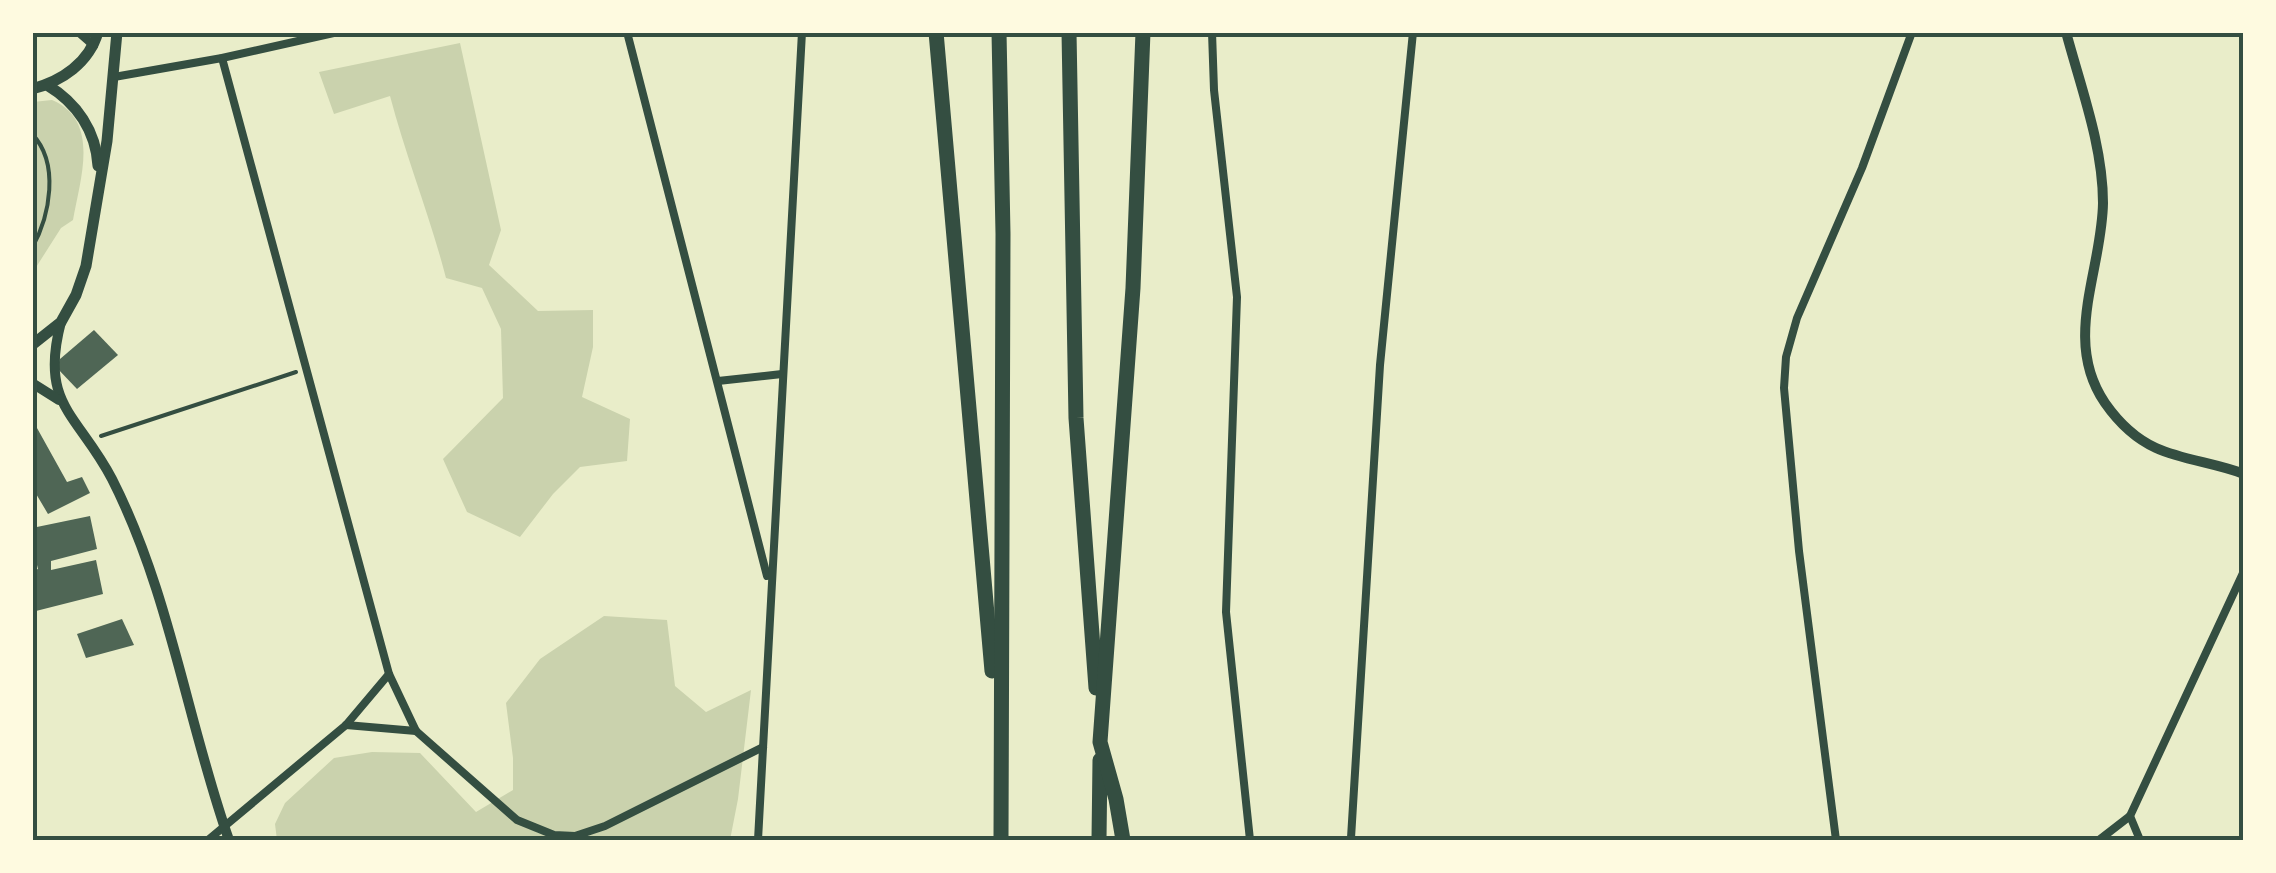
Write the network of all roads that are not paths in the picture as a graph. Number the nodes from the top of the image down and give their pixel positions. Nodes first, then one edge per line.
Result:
1 (78, 32) edge
2 (118, 32) edge
3 (338, 32) edge
4 (626, 32) edge
5 (802, 32) edge
6 (936, 32) edge
7 (998, 32) edge
8 (1069, 32) edge
9 (1143, 32) edge
10 (1212, 32) edge
11 (1413, 32) edge
12 (1912, 32) edge
13 (2066, 32) edge
14 (96, 39) edge
15 (222, 58) junction
16 (114, 77) junction
17 (47, 85) junction
18 (32, 89) edge
19 (98, 196) junction
20 (62, 322) junction
21 (32, 344) edge
22 (782, 374) junction
23 (718, 380) junction
24 (32, 383) edge
25 (59, 400) junction
26 (2244, 474) edge
27 (2244, 571) edge
28 (770, 586) junction
29 (390, 674) junction
30 (346, 725) junction
31 (416, 731) junction
32 (1100, 742) junction
33 (763, 747) junction
34 (1000, 768) junction
35 (2130, 816) junction
36 (224, 826) junction
37 (1352, 838) edge
38 (208, 840) edge
39 (229, 840) edge
40 (758, 840) edge
41 (1001, 840) edge
42 (1099, 840) edge
43 (1123, 840) edge
44 (1250, 840) edge
45 (1836, 840) edge
46 (2100, 840) edge
47 (2140, 840) edge

1 - 14 street
2 - 16 main road
3 - 15 street
4 - 23 street
5 - 22 street
6 - 34 highway
7 - 34 highway
8 - 32 highway
9 - 32 highway
10 - 44 street
11 - 37 street
12 - 45 street
13 - 26 street
14 - 17 main road
15 - 16 street
15 - 29 street
16 - 19 main road
17 - 18 main road
17 - 19 main road
19 - 20 main road
20 - 21 main road
20 - 25 street
22 - 23 street
22 - 28 street
23 - 28 street
24 - 25 street
25 - 36 street
27 - 35 street
28 - 33 street
29 - 30 street
29 - 31 street
30 - 31 street
30 - 36 street
31 - 33 street
32 - 42 highway
32 - 43 highway
33 - 40 street
34 - 41 highway
35 - 46 street
35 - 47 street
36 - 38 street
36 - 39 street

